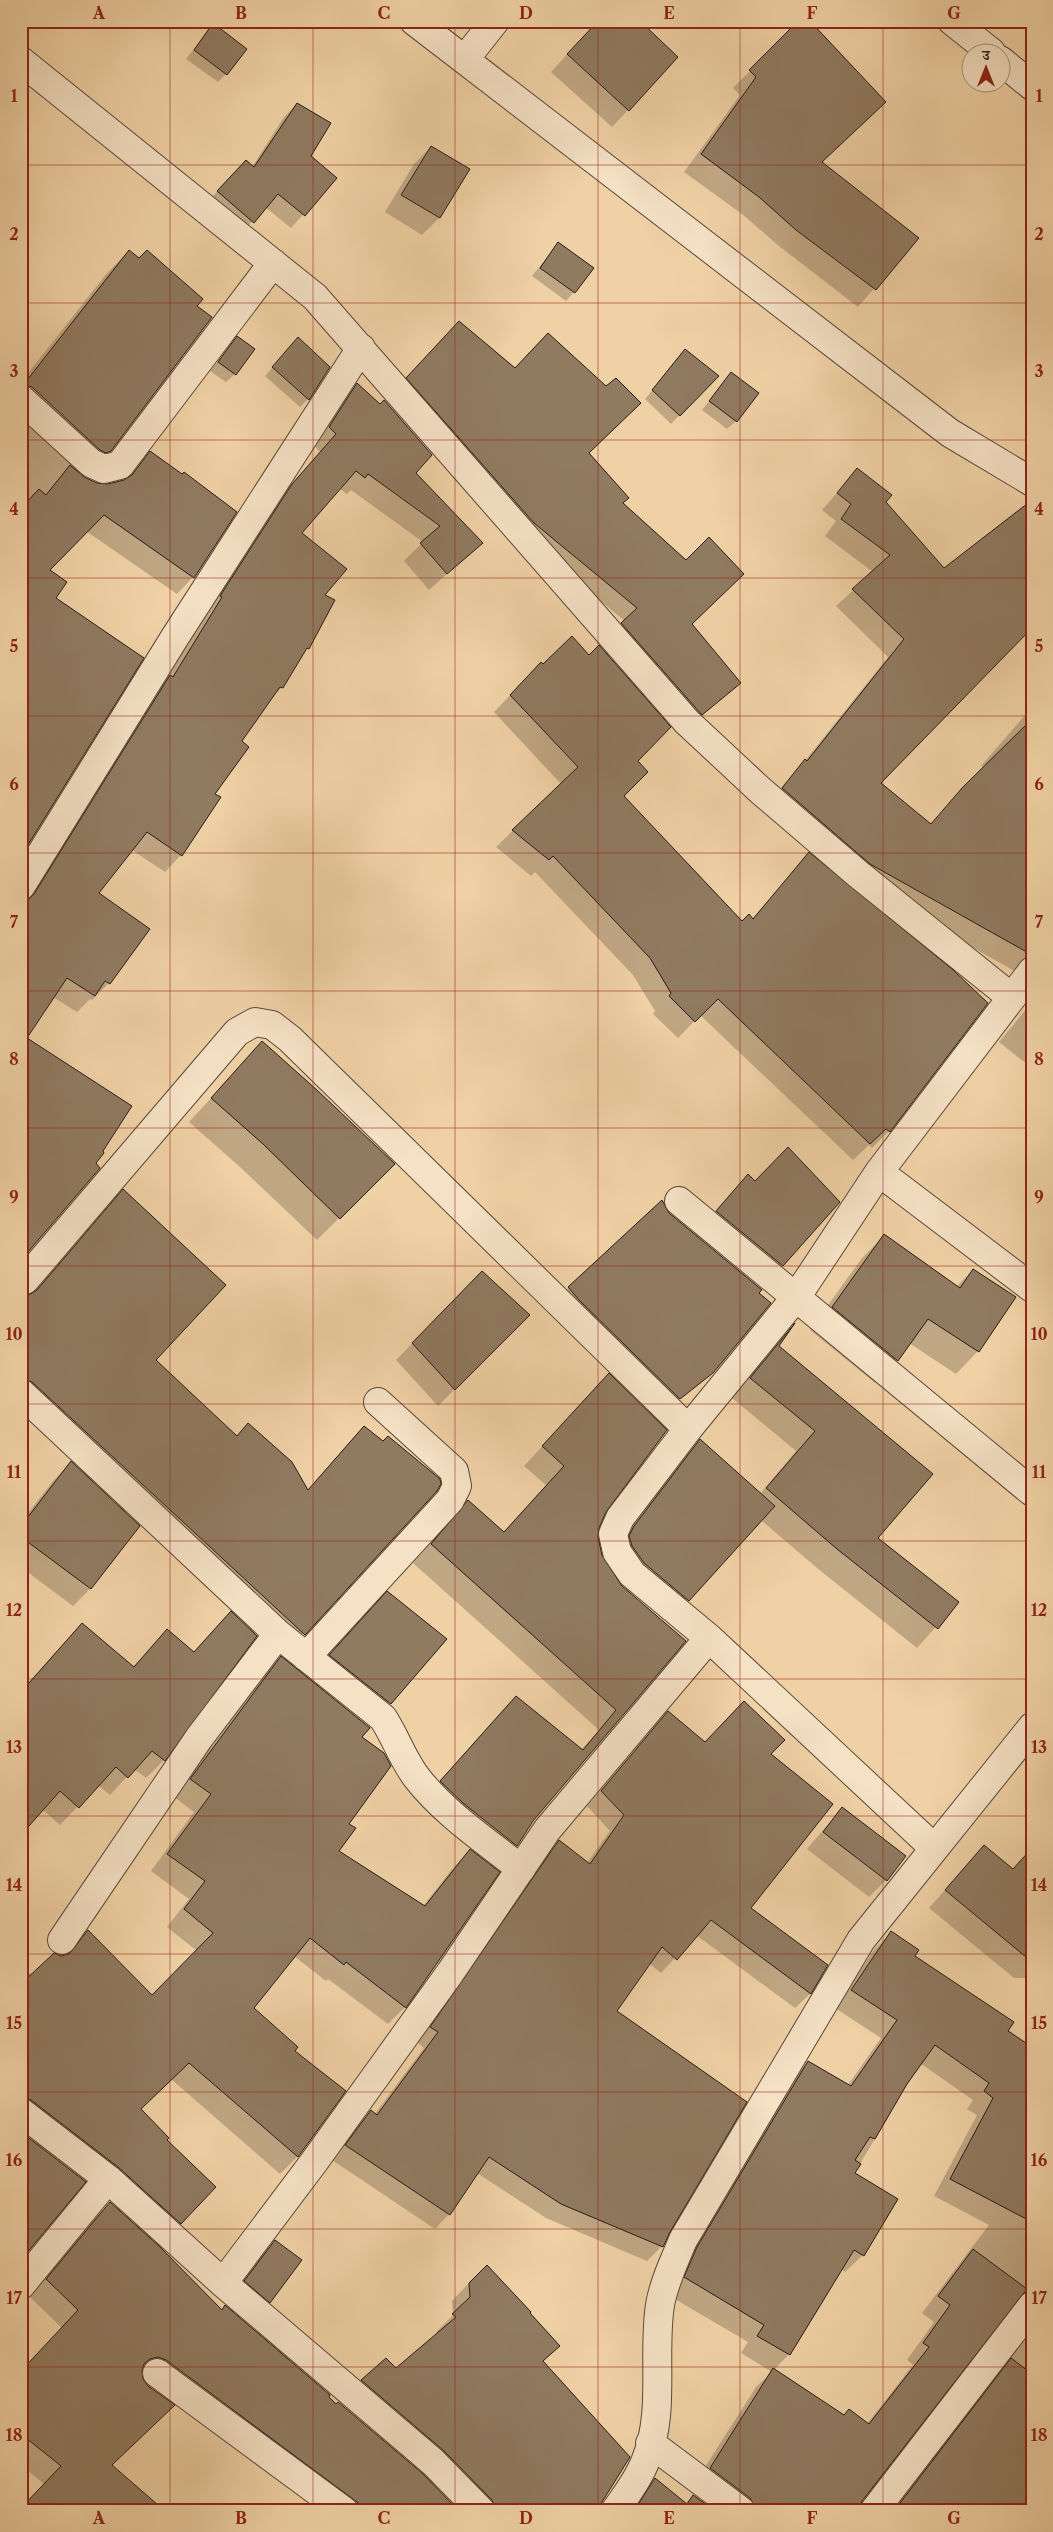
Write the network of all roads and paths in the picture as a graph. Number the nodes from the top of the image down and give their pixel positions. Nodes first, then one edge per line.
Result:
1 (414, 21) edge
2 (495, 21) edge
3 (952, 21) edge
4 (978, 42) edge
5 (465, 59) junction
6 (21, 61) edge
7 (1010, 68) edge
8 (1032, 86) edge
9 (273, 263) junction
10 (361, 348) junction
11 (21, 399) edge
12 (1032, 482) edge
13 (21, 886) edge
14 (1032, 971) edge
15 (1010, 997) junction
16 (879, 1172) junction
17 (679, 1201) dead end
18 (21, 1281) edge
19 (1032, 1288) edge
20 (797, 1296) junction
21 (23, 1400) edge
22 (378, 1402) dead end
23 (688, 1429) junction
24 (1032, 1492) edge
25 (278, 1634) junction
26 (708, 1638) junction
27 (306, 1657) junction
28 (1032, 1727) edge
29 (934, 1848) junction
30 (521, 1869) junction
31 (62, 1940) dead end
32 (21, 2112) edge
33 (108, 2179) junction
34 (222, 2283) junction
35 (21, 2285) edge
36 (1032, 2306) edge
37 (157, 2373) dead end
38 (650, 2443) junction
39 (344, 2511) edge
40 (482, 2511) edge
41 (615, 2511) edge
42 (742, 2511) edge
43 (874, 2511) edge

1 - 5 street
2 - 5 street
3 - 4 street
5 - 12 street
6 - 9 street
7 - 8 street
9 - 10 street
9 - 11 street
10 - 13 street
10 - 15 street
14 - 15 street
15 - 16 street
16 - 19 street
16 - 20 street
17 - 20 street
18 - 23 street
20 - 23 street
20 - 24 street
21 - 25 street
22 - 27 street
23 - 26 street
25 - 27 street
25 - 31 street
26 - 29 street
26 - 30 street
27 - 30 street
28 - 29 street
29 - 38 street
30 - 34 street
32 - 33 street
33 - 34 street
33 - 35 street
34 - 40 street
36 - 43 street
37 - 39 street
38 - 41 street
38 - 42 street

